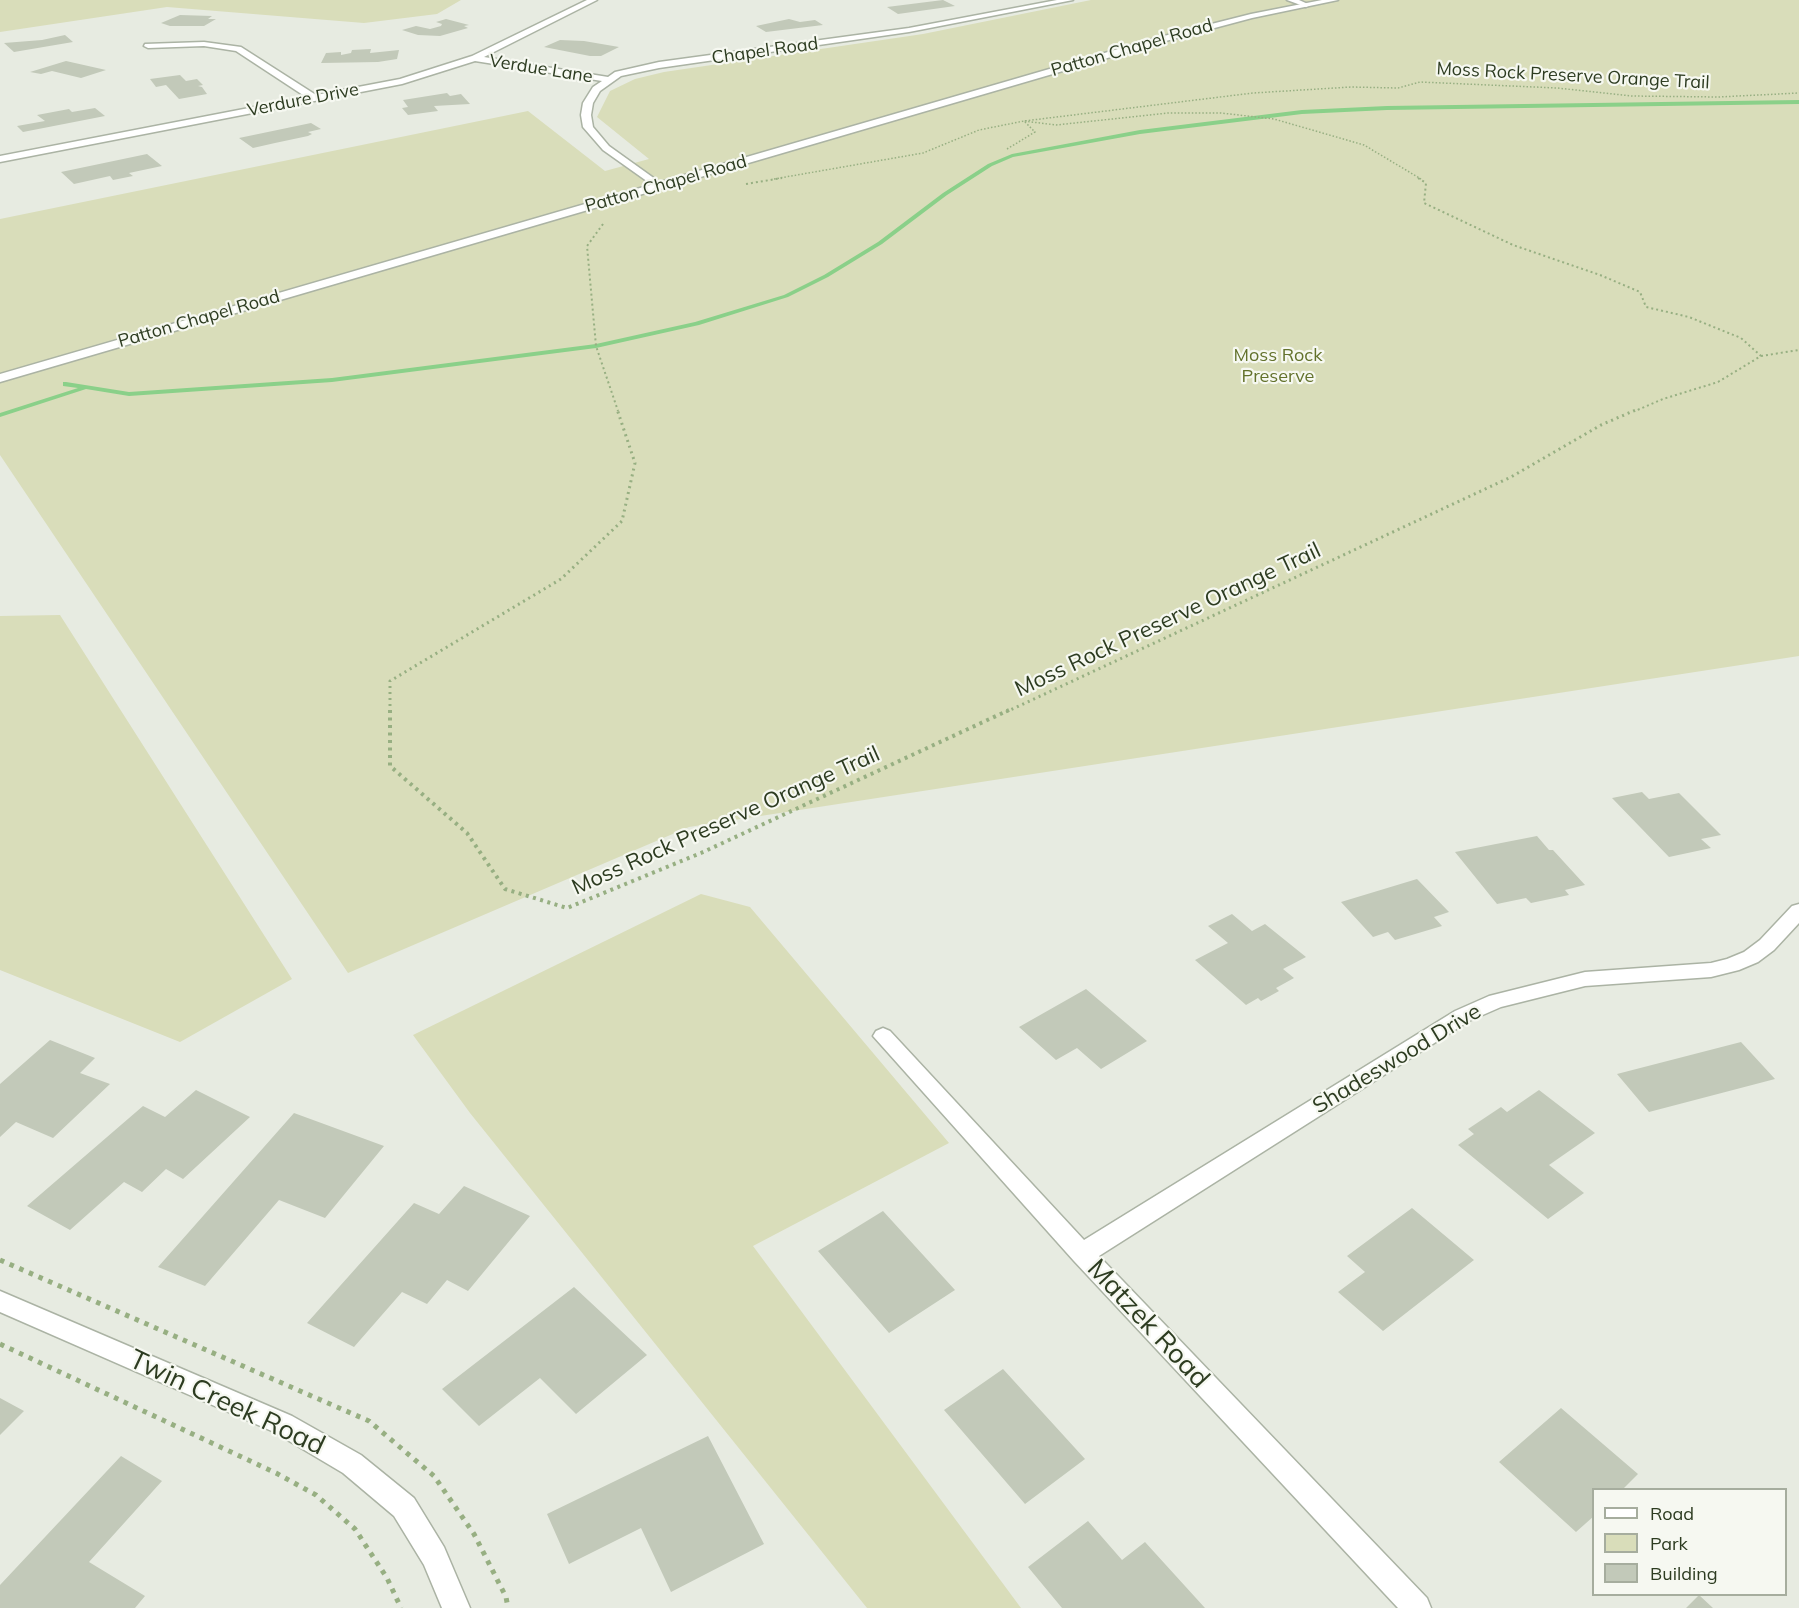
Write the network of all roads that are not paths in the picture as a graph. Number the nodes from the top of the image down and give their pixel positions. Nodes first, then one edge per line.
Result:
1 (593, 0) edge
2 (1068, 0) edge
3 (1291, 0) edge
4 (1334, 0) edge
5 (1306, 5) junction
6 (148, 46) dead end
7 (475, 58) junction
8 (606, 79) junction
9 (314, 98) junction
10 (0, 159) edge
11 (658, 186) junction
12 (0, 378) edge
13 (1799, 911) edge
14 (883, 1036) dead end
15 (1082, 1254) junction
16 (0, 1301) edge
17 (456, 1608) edge
18 (1417, 1608) edge

1 - 7 street, Verdure Drive
2 - 8 street, Chapel Road
3 - 5 street
4 - 5 street, Patton Chapel Road
5 - 11 street, Patton Chapel Road
6 - 9 street
7 - 8 street, Verdue Lane
7 - 9 street, Verdure Drive
8 - 11 street
9 - 10 street, Verdure Drive
11 - 12 street, Patton Chapel Road
13 - 15 street, Shadeswood Drive
14 - 15 street, Matzek Road
15 - 18 street, Matzek Road
16 - 17 street, Twin Creek Road

